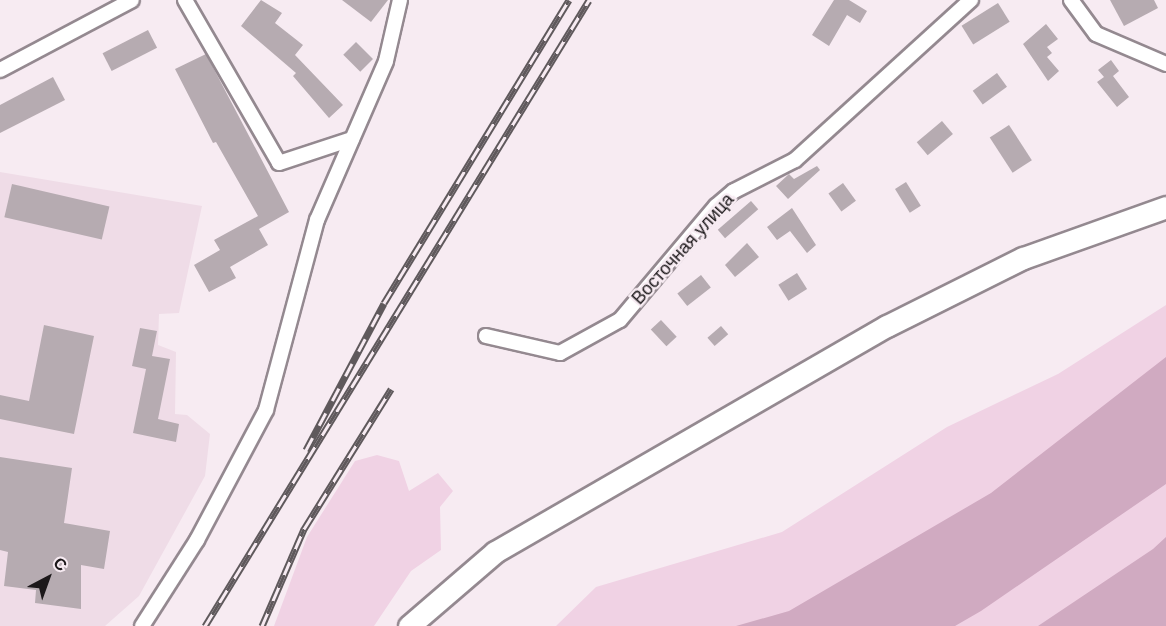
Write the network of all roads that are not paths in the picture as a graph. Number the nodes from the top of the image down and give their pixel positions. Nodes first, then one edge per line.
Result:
1 (132, 0) edge
2 (186, 0) edge
3 (400, 0) edge
4 (971, 0) edge
5 (1071, 0) edge
6 (1166, 64) edge
7 (0, 70) edge
8 (352, 139) junction
9 (1166, 207) edge
10 (486, 336) dead end
11 (142, 626) edge
12 (409, 626) edge

1 - 7 street
2 - 8 street
3 - 8 street
4 - 10 street, Восточная улица
5 - 6 street
8 - 11 street
9 - 12 main road

